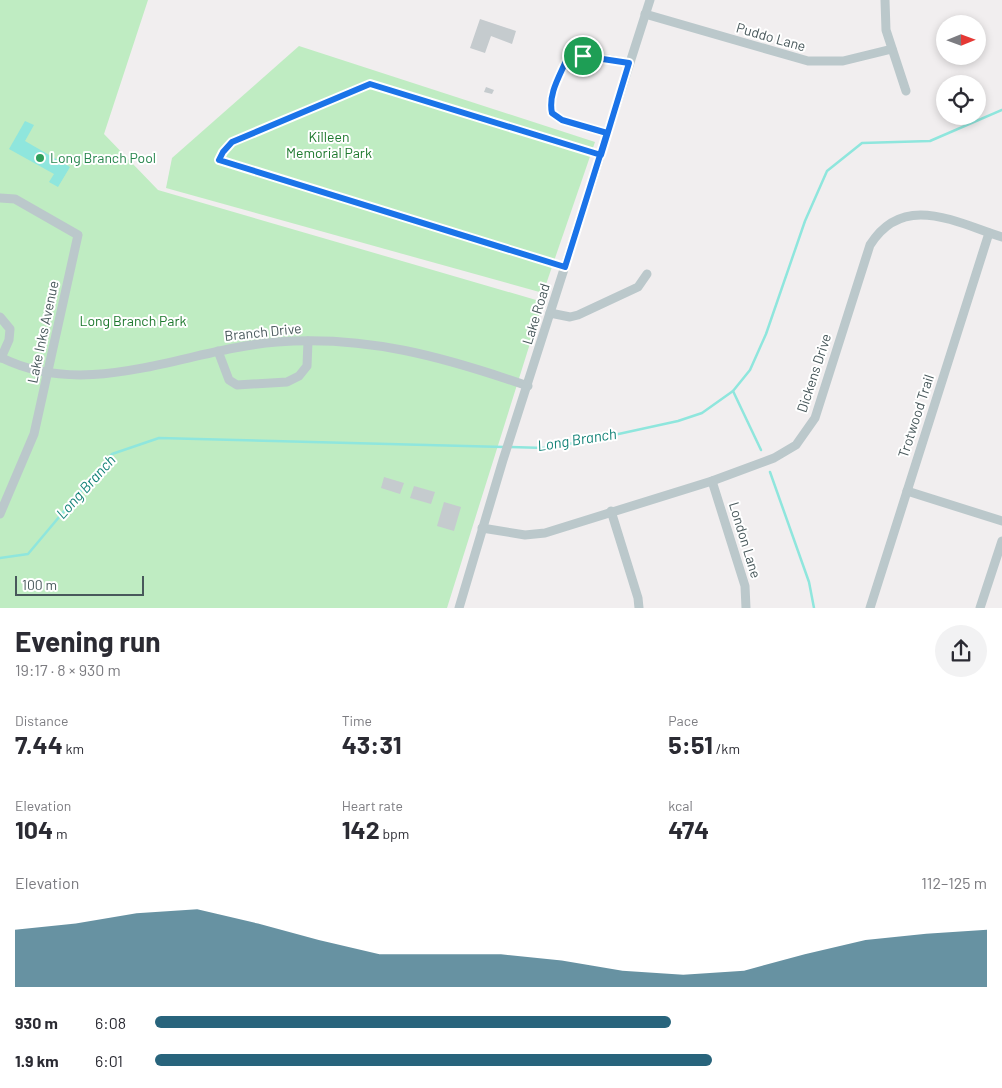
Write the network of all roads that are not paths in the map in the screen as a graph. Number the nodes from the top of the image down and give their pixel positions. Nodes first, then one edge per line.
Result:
1 (650, 0) edge
2 (885, 0) edge
3 (645, 14) junction
4 (892, 50) junction
5 (629, 63) junction
6 (906, 91) dead end
7 (607, 133) junction
8 (601, 155) junction
9 (0, 198) edge
10 (989, 233) junction
11 (1002, 236) edge
12 (565, 267) junction
13 (647, 274) dead end
14 (550, 314) junction
15 (0, 317) edge
16 (308, 341) junction
17 (218, 351) junction
18 (1, 357) edge
19 (48, 373) junction
20 (528, 386) junction
21 (712, 481) junction
22 (907, 491) junction
23 (611, 512) junction
24 (0, 514) edge
25 (1002, 521) edge
26 (482, 528) junction
27 (1002, 541) edge
28 (459, 608) edge
29 (639, 608) edge
30 (746, 608) edge
31 (870, 608) edge
32 (980, 608) edge

1 - 3 street, Lake Road
2 - 4 street
3 - 4 street, Puddo Lane
3 - 5 street, Lake Road
4 - 6 street
5 - 7 street, Lake Road
5 - 7 street
7 - 8 street, Lake Road
8 - 12 street, Lake Road
8 - 12 street
9 - 19 street, Lake Inks Avenue
10 - 11 street, Dickens Drive
10 - 21 street, Dickens Drive
10 - 22 street, Trotwood Trail
12 - 14 street, Lake Road
13 - 14 street
14 - 20 street, Lake Road
15 - 18 street
16 - 17 street, Branch Drive
16 - 17 street
16 - 20 street, Branch Drive
17 - 19 street, Branch Drive
18 - 19 street, Branch Drive
19 - 24 street, Lake Inks Avenue
20 - 26 street, Lake Road
21 - 23 street, Dickens Drive
21 - 30 street, London Lane
22 - 25 street
22 - 31 street, Trotwood Trail
23 - 26 street, Dickens Drive
23 - 29 street
26 - 28 street, Lake Road
27 - 32 street

